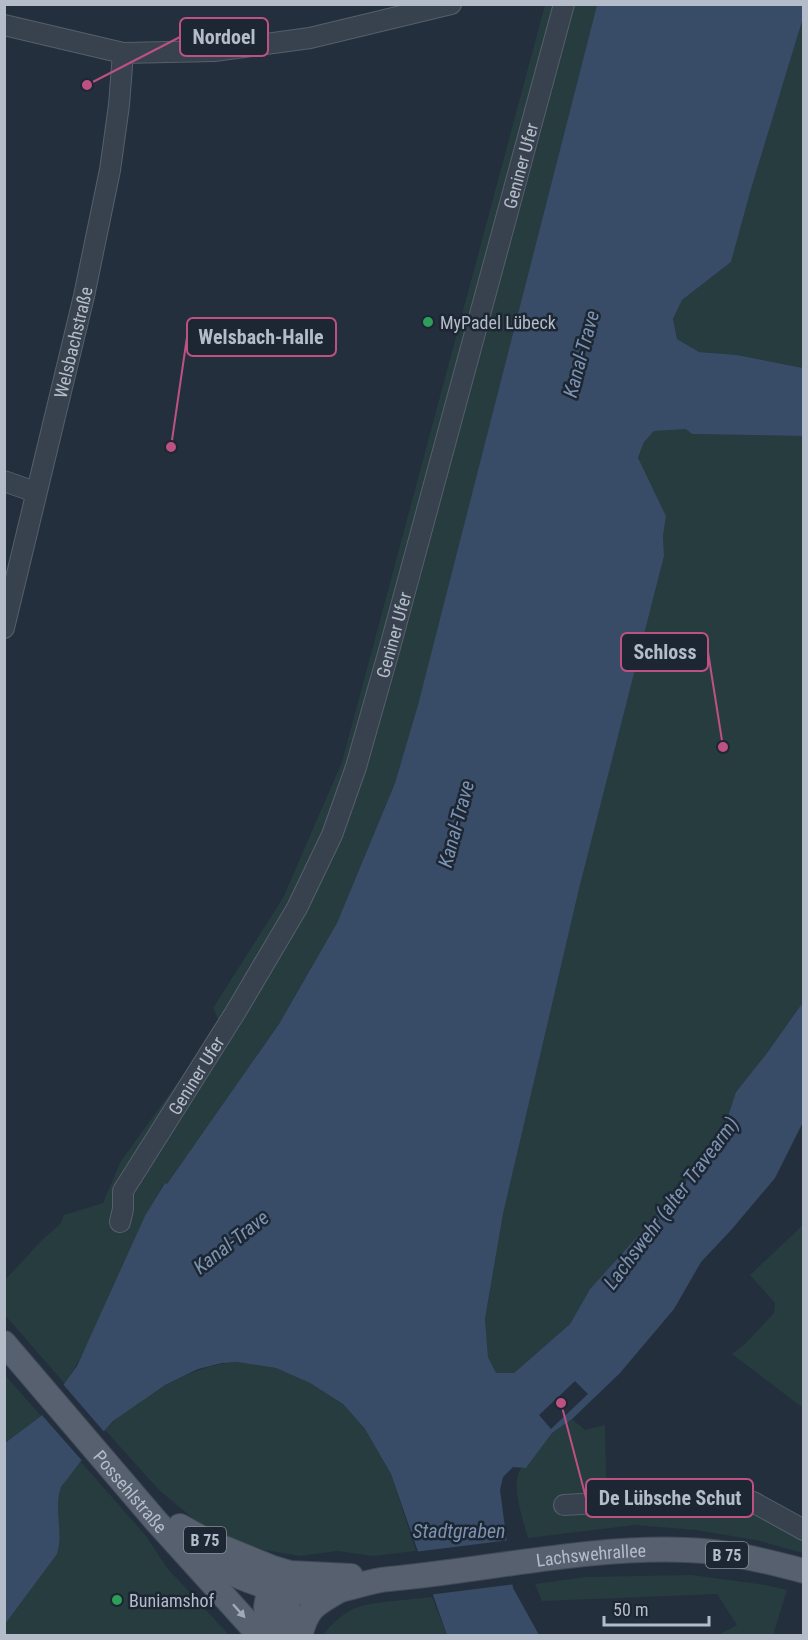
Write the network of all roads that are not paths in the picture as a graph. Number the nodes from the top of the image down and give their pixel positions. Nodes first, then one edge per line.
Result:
1 (451, 4) edge
2 (564, 4) edge
3 (4, 25) edge
4 (123, 53) junction
5 (4, 481) edge
6 (35, 492) junction
7 (4, 628) edge
8 (120, 1222) dead end
9 (4, 1343) edge
10 (142, 1502) junction
11 (564, 1505) dead end
12 (804, 1530) edge
13 (171, 1537) junction
14 (804, 1571) edge
15 (280, 1580) junction
16 (378, 1580) junction
17 (340, 1590) junction
18 (260, 1635) edge
19 (269, 1635) edge
20 (292, 1635) edge
21 (300, 1635) edge

1 - 4 street
2 - 8 street, Geniner Ufer
3 - 4 street
4 - 6 street, Welsbachstraße
5 - 6 street
6 - 7 street, Welsbachstraße
9 - 10 main road, Possehlstraße / B 75
10 - 13 main road, Possehlstraße / B 75
10 - 15 main road, Lachswehrallee / B 75
11 - 12 street
13 - 15 main road, Lachswehrallee / B 75
13 -> 18 main road, Possehlstraße
14 - 16 main road, Lachswehrallee / B 75
15 - 16 main road, Lachswehrallee / B 75
15 - 17 main road, Lachswehrallee / B 75
15 - 19 main road
15 - 20 main road
16 - 17 main road, Lachswehrallee / B 75
17 - 21 main road

